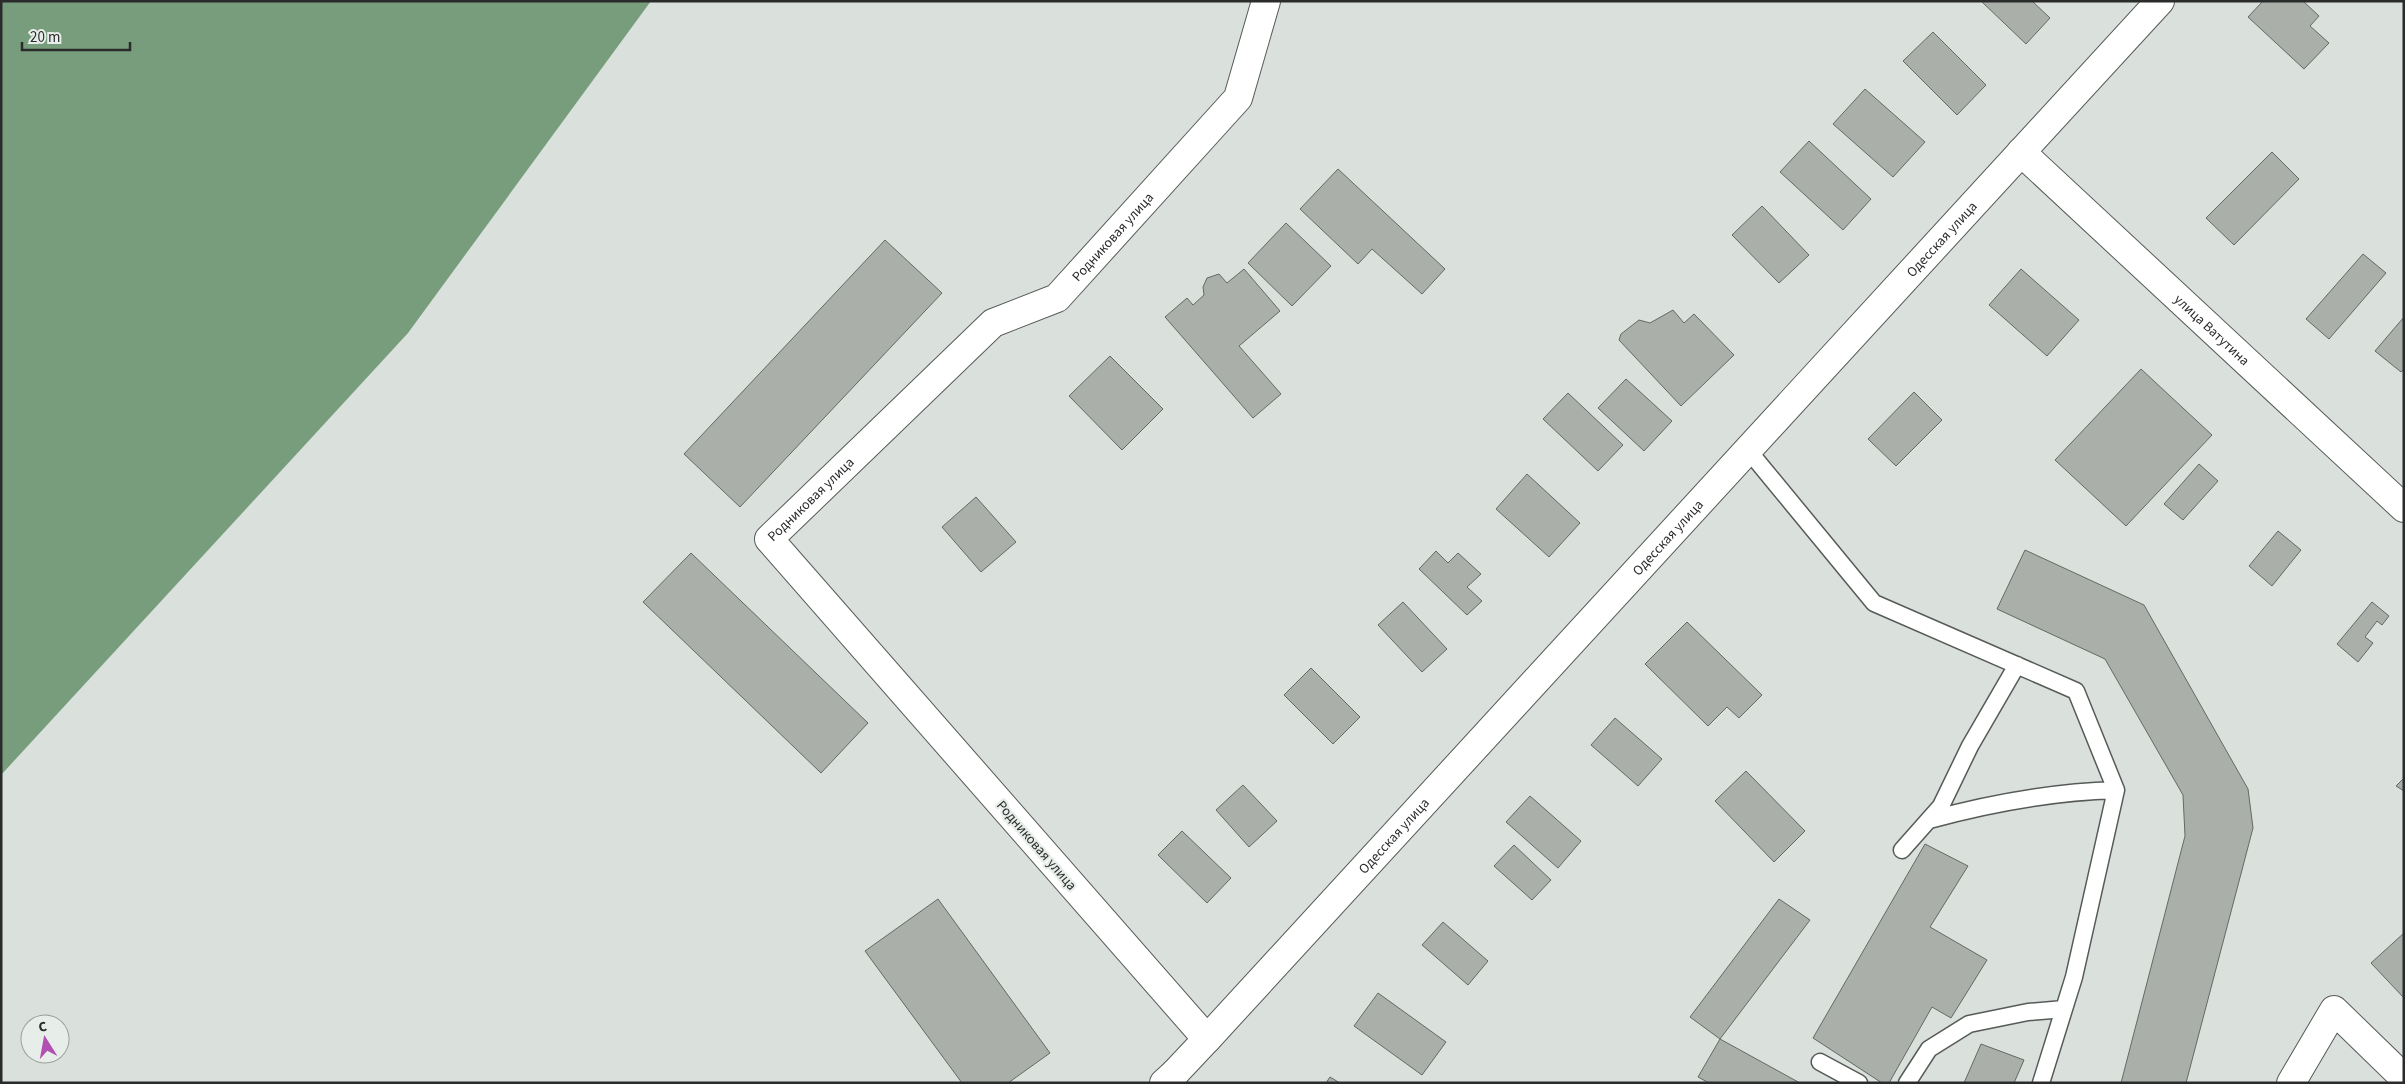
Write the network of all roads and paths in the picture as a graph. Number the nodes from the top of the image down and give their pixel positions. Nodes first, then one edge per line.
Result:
1 (1266, 1) edge
2 (2160, 1) edge
3 (2021, 152) junction
4 (1748, 450) junction
5 (2404, 508) edge
6 (2017, 665) junction
7 (2116, 790) junction
8 (1929, 820) junction
9 (1902, 850) dead end
10 (2064, 1009) junction
11 (1207, 1039) junction
12 (1820, 1062) dead end
13 (2404, 1078) edge
14 (1171, 1080) edge
15 (1858, 1083) edge
16 (1907, 1083) edge
17 (2041, 1083) edge
18 (2291, 1083) edge

1 - 11 street, Родниковая улица
2 - 3 street, Одесская улица
3 - 4 street, Одесская улица
3 - 5 street, улица Ватутина
4 - 6 lane
4 - 11 street, Одесская улица
6 - 7 lane
6 - 8 lane
7 - 8 lane
7 - 10 lane
8 - 9 lane
10 - 16 lane
10 - 17 lane
11 - 14 street, Одесская улица
12 - 15 lane
13 - 18 street

